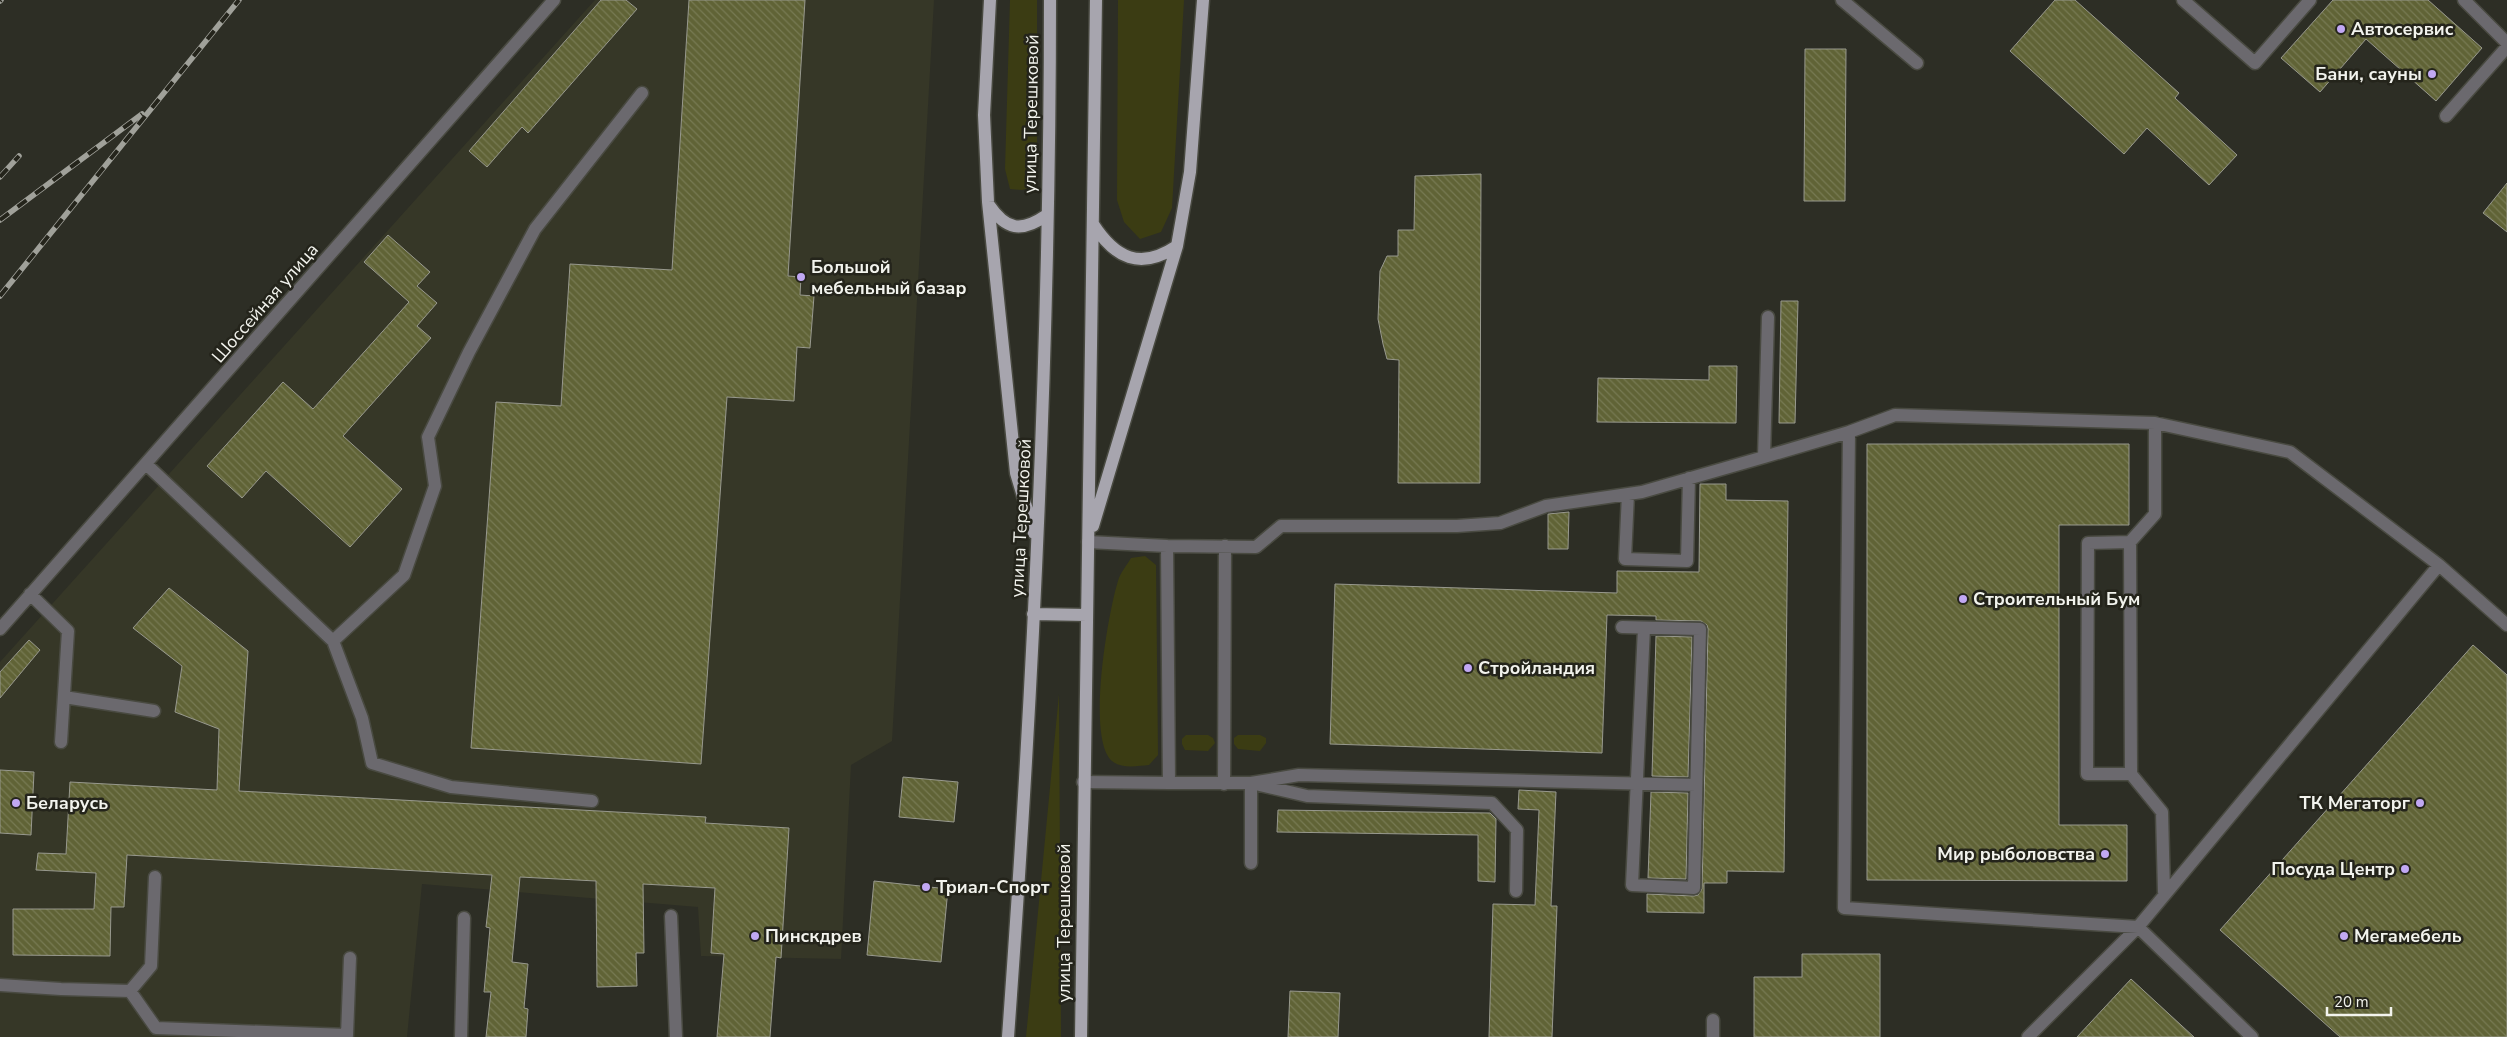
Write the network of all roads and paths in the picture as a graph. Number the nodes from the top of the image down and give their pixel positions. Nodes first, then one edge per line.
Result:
1 (554, 0) edge
2 (990, 0) edge
3 (1050, 0) edge
4 (1096, 0) edge
5 (1202, 0) edge
6 (1842, 0) edge
7 (2183, 0) edge
8 (2310, 0) edge
9 (2464, 0) edge
10 (2507, 42) edge
11 (2507, 47) edge
12 (1917, 63) dead end
13 (642, 93) dead end
14 (2446, 116) dead end
15 (988, 202) junction
16 (1046, 215) junction
17 (1093, 224) junction
18 (1177, 246) junction
19 (1768, 317) dead end
20 (2155, 424) junction
21 (1849, 432) junction
22 (1764, 457) junction
23 (146, 464) junction
24 (1690, 478) junction
25 (1628, 494) junction
26 (1088, 542) junction
27 (2130, 542) junction
28 (1037, 543) junction
29 (1168, 546) junction
30 (1225, 546) junction
31 (2439, 565) junction
32 (30, 594) junction
33 (1033, 614) junction
34 (1087, 615) junction
35 (2507, 626) edge
36 (0, 628) edge
37 (1622, 628) dead end
38 (1644, 628) junction
39 (333, 641) junction
40 (64, 697) junction
41 (154, 710) dead end
42 (62, 742) dead end
43 (2131, 774) junction
44 (1083, 782) junction
45 (1636, 782) junction
46 (1169, 783) junction
47 (1251, 783) junction
48 (1224, 784) junction
49 (1696, 785) junction
50 (592, 801) dead end
51 (1252, 864) dead end
52 (155, 877) dead end
53 (1516, 891) dead end
54 (2164, 892) junction
55 (671, 916) dead end
56 (464, 918) dead end
57 (2138, 927) junction
58 (350, 958) dead end
59 (0, 985) edge
60 (130, 990) junction
61 (1713, 1020) dead end
62 (193, 1033) edge
63 (461, 1037) edge
64 (676, 1037) edge
65 (1008, 1037) edge
66 (1081, 1037) edge
67 (1713, 1037) edge
68 (2028, 1037) edge
69 (2252, 1037) edge

1 - 23 street, Шоссейная улица
2 - 15 main road
3 - 16 main road, улица Терешковой
4 - 17 main road, улица Терешковой
5 - 18 main road
6 - 12 street
7 - 8 street
9 - 10 street
11 - 14 street
13 - 39 street
15 - 16 main road
15 - 28 main road
16 - 28 main road, улица Терешковой
17 - 18 main road
17 - 26 main road, улица Терешковой
18 - 26 main road
19 - 22 street
20 - 21 street
20 - 27 street
20 - 31 street
21 - 22 street
21 - 57 street
22 - 24 street
23 - 32 street, Шоссейная улица
23 - 39 street
24 - 25 street
24 - 25 street
25 - 30 street
26 - 29 street
26 - 34 main road, улица Терешковой
27 - 43 street
27 - 43 street
28 - 33 main road, улица Терешковой
29 - 30 street
29 - 46 street
30 - 48 street
31 - 35 street
31 - 54 street
32 - 36 street, Шоссейная улица
32 - 40 street
33 - 34 main road
33 - 65 main road, улица Терешковой
34 - 44 main road, улица Терешковой
37 - 38 street
38 - 45 street
38 - 49 street
39 - 50 street
40 - 41 street
40 - 42 street
43 - 54 street
44 - 46 street
44 - 66 main road, улица Терешковой
45 - 47 street
45 - 49 street
45 - 49 street
46 - 48 street
47 - 48 street
47 - 51 street
47 - 53 street
52 - 60 street
54 - 57 street
55 - 64 street
56 - 63 street
57 - 68 street
57 - 69 street
58 - 62 street
59 - 60 street
60 - 62 street
61 - 67 street

